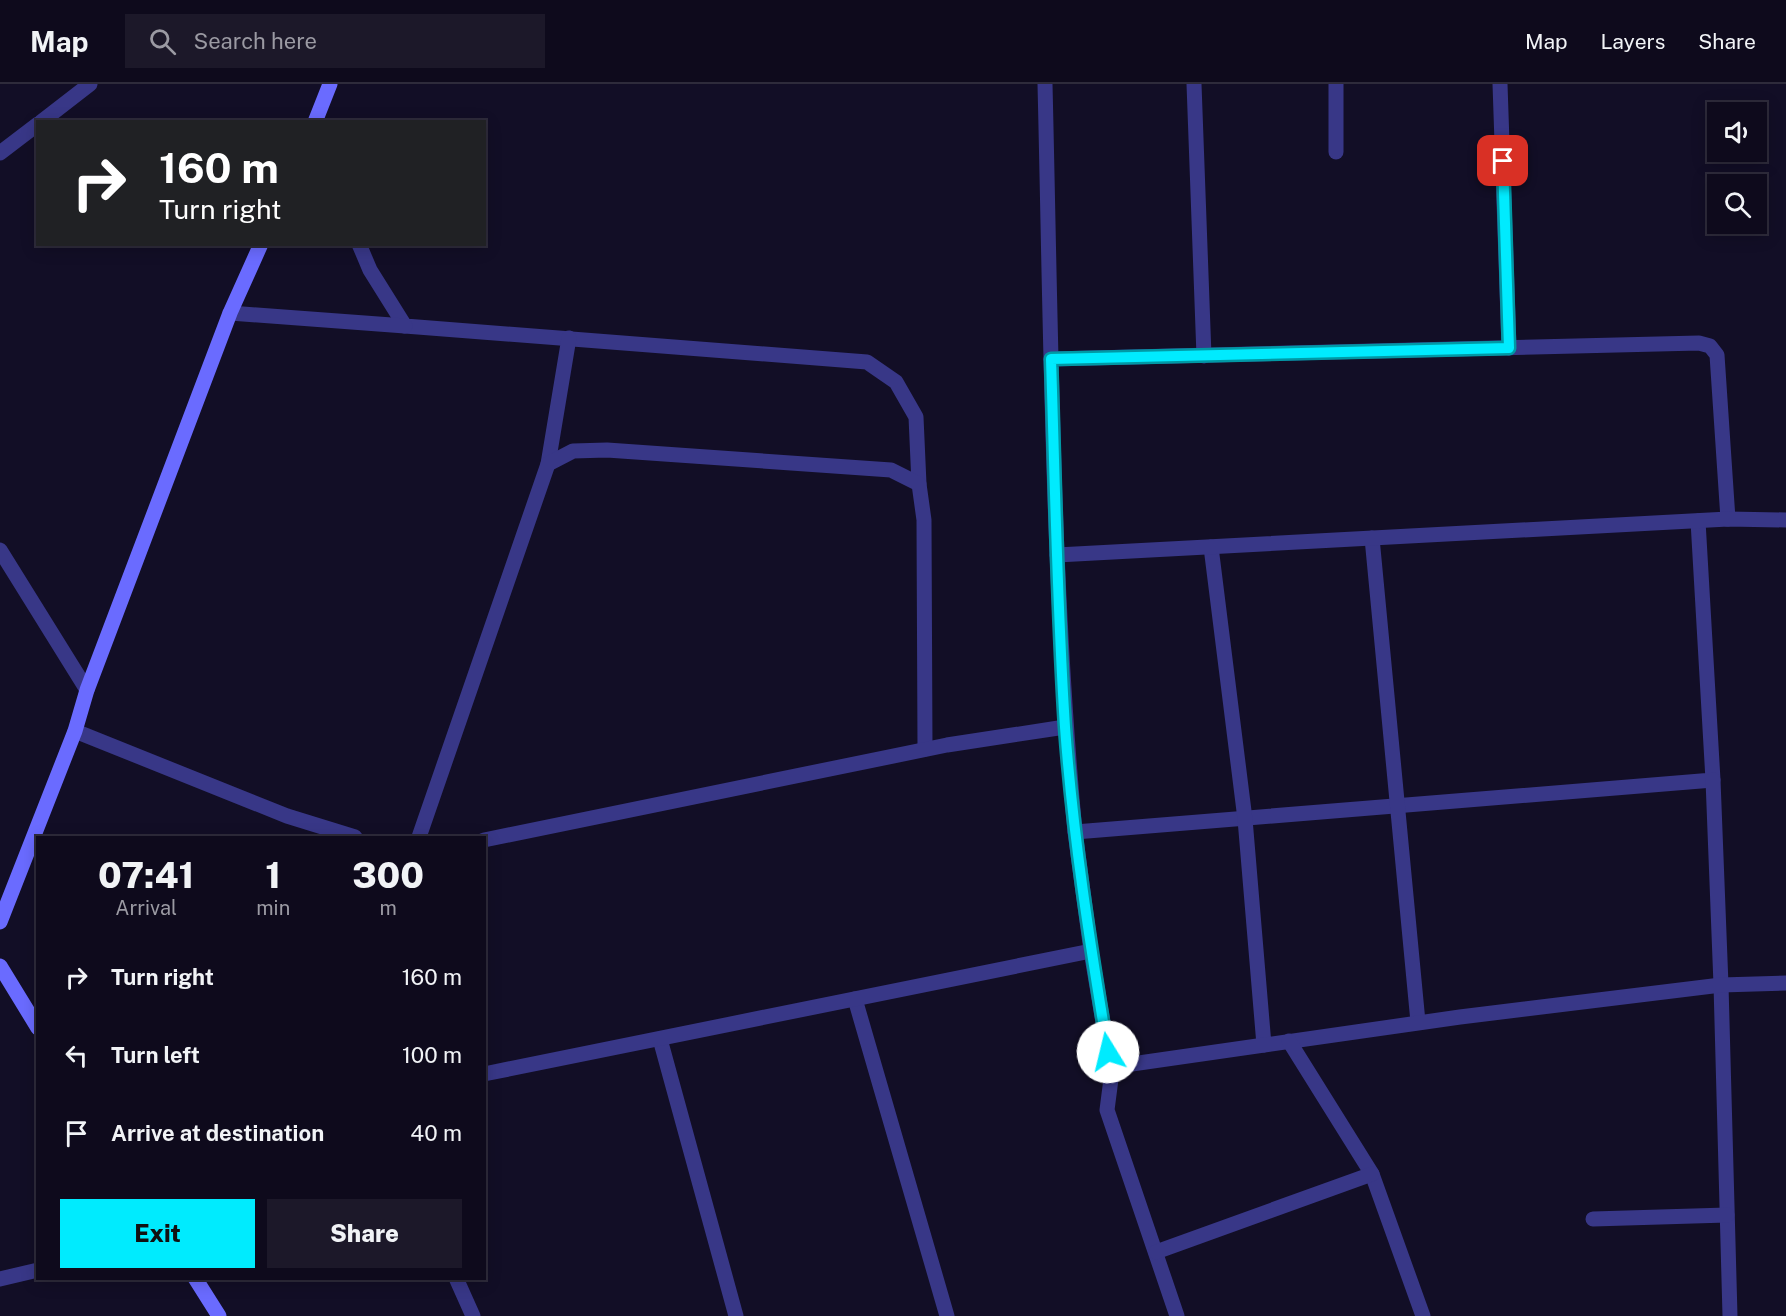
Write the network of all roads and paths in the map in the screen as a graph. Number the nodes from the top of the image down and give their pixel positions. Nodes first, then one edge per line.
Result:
1 (90, 84) edge
2 (330, 84) edge
3 (1045, 84) edge
4 (1194, 84) edge
5 (1336, 84) edge
6 (1500, 84) edge
7 (44, 120) edge
8 (316, 120) edge
9 (36, 125) edge
10 (2, 148) edge
11 (1336, 152) dead end
12 (260, 246) edge
13 (360, 246) edge
14 (230, 313) junction
15 (405, 326) junction
16 (569, 338) junction
17 (1509, 348) junction
18 (1204, 356) junction
19 (1051, 359) junction
20 (548, 464) junction
21 (919, 484) junction
22 (1728, 519) junction
23 (1786, 520) edge
24 (1698, 521) junction
25 (1372, 538) junction
26 (1211, 547) junction
27 (0, 550) edge
28 (1057, 555) junction
29 (87, 690) junction
30 (1065, 727) junction
31 (75, 731) junction
32 (925, 749) junction
33 (1713, 780) junction
34 (1398, 806) junction
35 (1245, 819) junction
36 (1075, 832) junction
37 (352, 836) edge
38 (419, 836) edge
39 (486, 840) edge
40 (0, 922) edge
41 (1091, 951) junction
42 (0, 966) edge
43 (1786, 983) edge
44 (1721, 984) junction
45 (855, 999) junction
46 (1418, 1022) junction
47 (36, 1025) edge
48 (660, 1039) junction
49 (1289, 1041) junction
50 (1264, 1045) junction
51 (1118, 1066) junction
52 (486, 1074) edge
53 (1372, 1174) junction
54 (1727, 1215) junction
55 (1593, 1219) dead end
56 (1156, 1252) junction
57 (36, 1270) edge
58 (0, 1279) edge
59 (196, 1280) edge
60 (457, 1280) edge
61 (1174, 1315) edge
62 (219, 1316) edge
63 (473, 1316) edge
64 (736, 1316) edge
65 (947, 1316) edge
66 (1423, 1316) edge
67 (1730, 1316) edge

1 - 7 street
2 - 8 street
3 - 19 street
4 - 18 street
5 - 11 street
6 - 17 street
9 - 10 street
12 - 14 street
13 - 15 street
14 - 15 street
14 - 29 street
15 - 16 street
16 - 20 street
16 - 21 street
17 - 18 street
17 - 22 street
18 - 19 street
19 - 28 street
20 - 21 street
20 - 38 street
21 - 32 street
22 - 23 street
22 - 24 street
24 - 25 street
24 - 33 street
25 - 26 street
25 - 34 street
26 - 28 street
26 - 35 street
27 - 29 street
28 - 30 street
29 - 31 street
30 - 32 street
30 - 36 street
31 - 37 street
31 - 40 street
32 - 39 street
33 - 34 street
33 - 44 street
34 - 35 street
34 - 46 street
35 - 36 street
35 - 50 street
36 - 41 street
41 - 45 street
41 - 51 street
42 - 47 street
43 - 44 street
44 - 46 street
44 - 54 street
45 - 48 street
45 - 65 street
46 - 49 street
48 - 52 street
48 - 64 street
49 - 50 street
49 - 53 street
50 - 51 street
51 - 56 street
53 - 56 street
53 - 66 street
54 - 55 street
54 - 67 street
56 - 61 street
57 - 58 street
59 - 62 street
60 - 63 street

